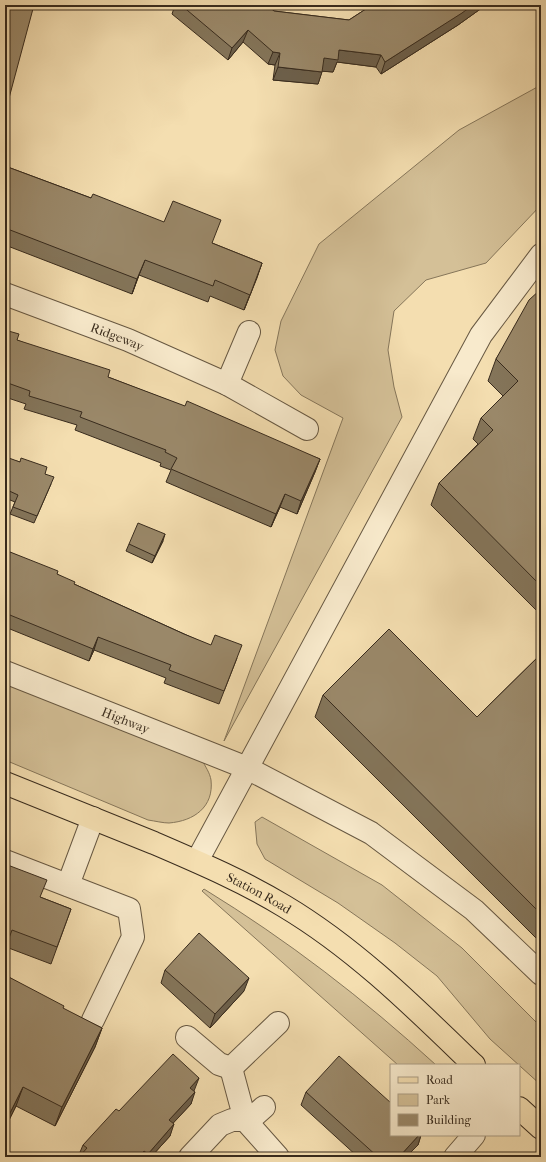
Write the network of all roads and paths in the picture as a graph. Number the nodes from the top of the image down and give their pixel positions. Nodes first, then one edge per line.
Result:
1 (541, 255) edge
2 (5, 294) edge
3 (249, 332) dead end
4 (227, 384) junction
5 (307, 429) dead end
6 (5, 672) edge
7 (247, 768) junction
8 (5, 783) edge
9 (93, 818) junction
10 (5, 861) edge
11 (197, 861) junction
12 (68, 885) junction
13 (541, 974) edge
14 (93, 1020) dead end
15 (278, 1023) dead end
16 (187, 1037) dead end
17 (473, 1064) edge
18 (231, 1068) junction
19 (264, 1107) dead end
20 (520, 1109) edge
21 (245, 1120) junction
22 (541, 1128) edge
23 (473, 1136) edge
24 (190, 1157) edge
25 (278, 1157) edge
26 (455, 1157) edge

1 - 7 street
2 - 4 street, Ridgeway
3 - 4 street
4 - 5 street, Ridgeway
6 - 7 street, Highway
7 - 11 street
7 - 13 street, Highway
8 - 9 main road, Station Road
9 - 11 main road, Station Road
9 - 12 street
10 - 12 street
11 - 17 main road, Station Road
12 - 14 street
15 - 18 street
16 - 18 street
18 - 21 street
19 - 21 street
20 - 22 main road
21 - 24 street
21 - 25 street
23 - 26 street

